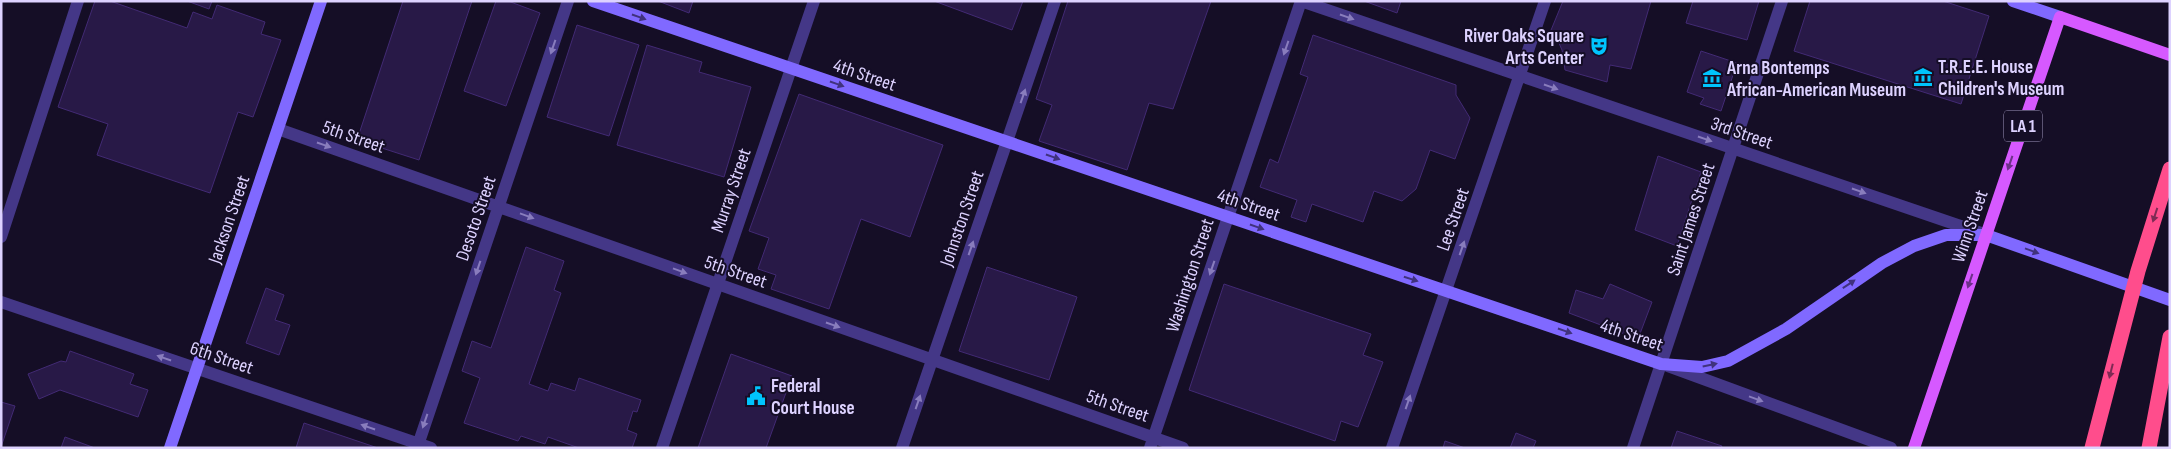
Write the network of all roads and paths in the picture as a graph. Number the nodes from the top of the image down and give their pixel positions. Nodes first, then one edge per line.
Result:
1 (78, 1) edge
2 (321, 1) edge
3 (568, 1) edge
4 (593, 1) edge
5 (814, 1) edge
6 (1056, 1) edge
7 (1301, 1) edge
8 (1545, 1) edge
9 (1782, 1) edge
10 (2013, 1) edge
11 (2060, 17) junction
12 (2170, 55) edge
13 (791, 68) junction
14 (1520, 76) junction
15 (278, 129) junction
16 (1007, 142) junction
17 (1733, 148) junction
18 (2170, 168) edge
19 (498, 206) junction
20 (1228, 217) junction
21 (1986, 235) junction
22 (1, 237) edge
23 (718, 284) junction
24 (1447, 291) junction
25 (2170, 300) edge
26 (1, 302) edge
27 (2170, 337) edge
28 (932, 360) junction
29 (1661, 364) junction
30 (197, 369) junction
31 (1151, 443) edge
32 (417, 446) edge
33 (170, 448) edge
34 (431, 448) edge
35 (662, 448) edge
36 (902, 448) edge
37 (1182, 448) edge
38 (1392, 448) edge
39 (1633, 448) edge
40 (1891, 448) edge
41 (1914, 448) edge
42 (2092, 448) edge
43 (2149, 448) edge

1 - 22 street
2 - 15 main road, Jackson Street
3 -> 19 street, Desoto Street
4 -> 13 main road, 4th Street
5 - 13 street, Murray Street
16 -> 6 street, Johnston Street
7 -> 14 street, 3rd Street
7 -> 20 street, Washington Street
8 - 14 street, Lee Street
9 - 17 street, Saint James Street
10 - 11 main road
11 - 12 main road
11 -> 21 main road, Winn Street / LA 1
13 -> 16 main road, 4th Street
13 - 23 street, Murray Street
14 -> 17 street, 3rd Street
24 -> 14 street, Lee Street
15 -> 19 street, 5th Street
15 - 30 main road, Jackson Street
16 -> 20 main road, 4th Street
28 -> 16 street, Johnston Street
17 -> 21 street, 3rd Street
17 - 29 street, Saint James Street
18 -> 42 highway, bridge
19 -> 23 street, 5th Street
19 -> 32 street, Desoto Street
20 -> 24 main road, 4th Street
20 -> 31 street, Washington Street
21 -> 25 main road, 3rd Street
29 -> 21 main road
21 -> 41 main road, Winn Street / LA 1
23 -> 28 street, 5th Street
23 - 35 street, Murray Street
24 -> 29 main road, 4th Street
38 -> 24 street, Lee Street
30 -> 26 street, 6th Street
27 - 43 highway
28 - 31 street, 5th Street
36 -> 28 street, Johnston Street
29 - 39 street, Saint James Street
29 -> 40 street, 4th Street
32 -> 30 street, 6th Street
30 - 33 main road, Jackson Street
31 - 37 street, 5th Street
32 - 34 street, 6th Street

